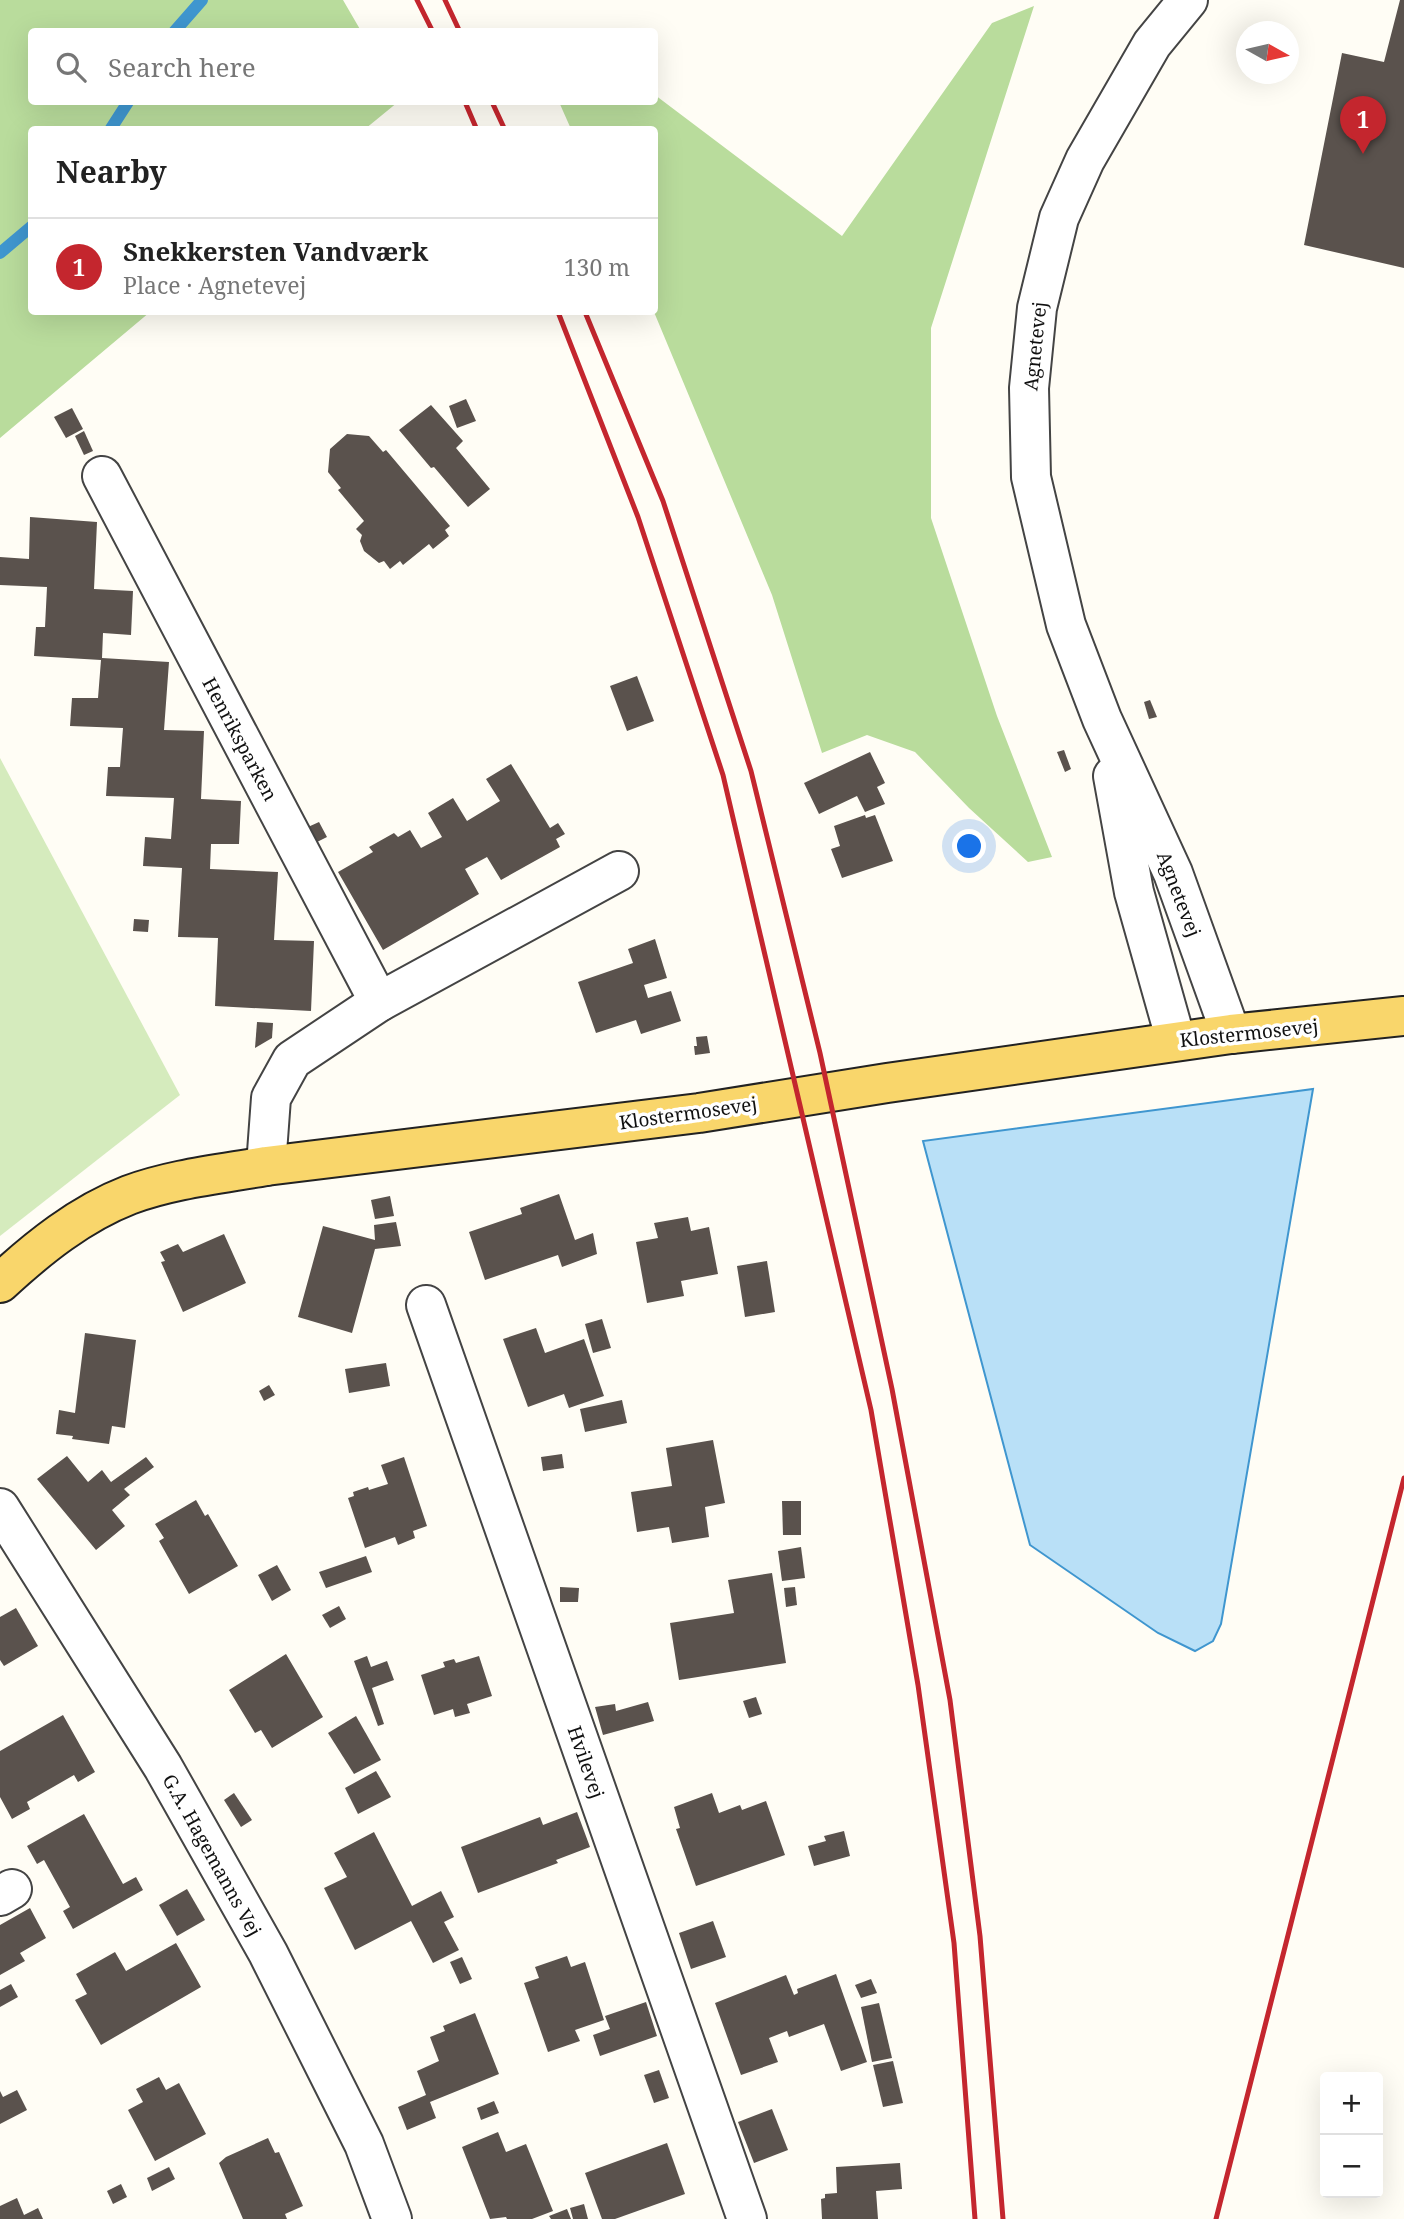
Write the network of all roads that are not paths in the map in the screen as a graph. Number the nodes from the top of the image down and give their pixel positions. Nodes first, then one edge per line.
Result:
1 (1188, 0) edge
2 (102, 476) dead end
3 (1102, 719) junction
4 (619, 871) dead end
5 (379, 1002) junction
6 (1404, 1016) edge
7 (1231, 1034) junction
8 (1176, 1041) junction
9 (266, 1166) junction
10 (0, 1283) edge
11 (426, 1305) dead end
12 (0, 1508) edge
13 (392, 2219) edge
14 (747, 2219) edge

1 - 3 street, Agnetevej
2 - 5 street, Henriksparken
3 - 7 street, Agnetevej
3 - 8 street, Agnetevej
4 - 5 street
5 - 9 street
6 - 7 main road, Klostermosevej
7 - 8 main road, Klostermosevej
8 - 9 main road, Klostermosevej
9 - 10 main road, Klostermosevej
11 - 14 street, Hvilevej
12 - 13 street, G.A. Hagemanns Vej

